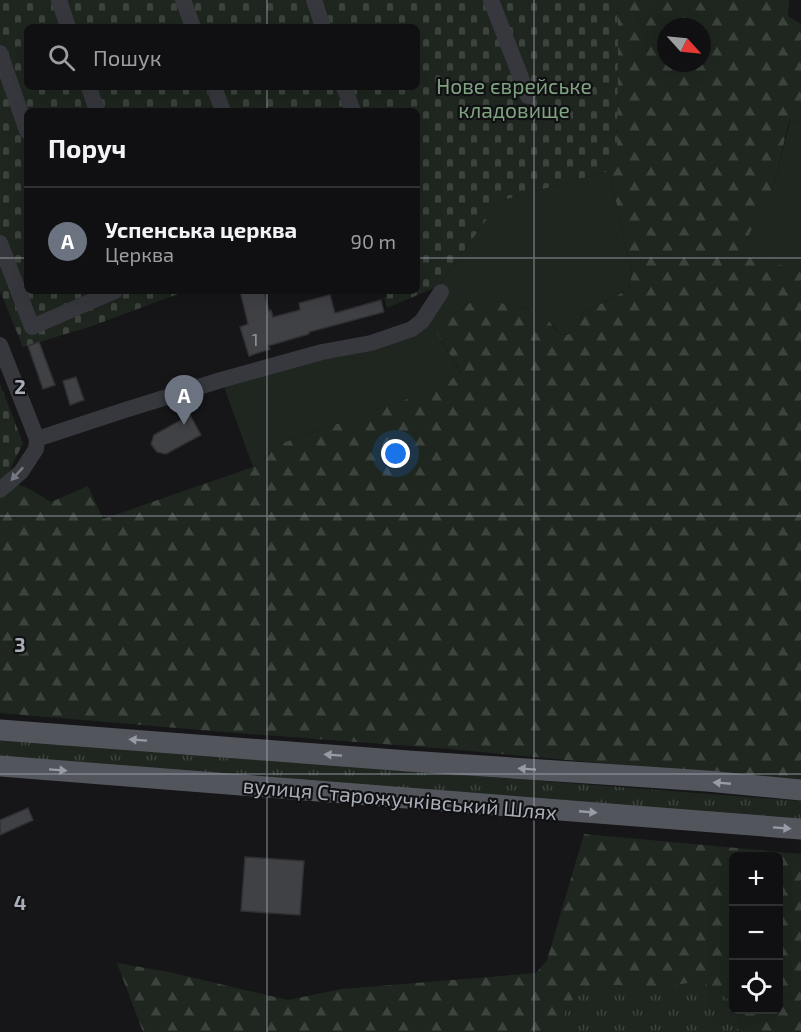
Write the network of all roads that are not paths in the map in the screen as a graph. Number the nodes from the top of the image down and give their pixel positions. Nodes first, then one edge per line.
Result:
1 (59, 0) edge
2 (183, 0) edge
3 (314, 0) edge
4 (491, 0) edge
5 (67, 24) edge
6 (192, 24) edge
7 (322, 24) edge
8 (0, 53) edge
9 (90, 90) edge
10 (215, 90) edge
11 (345, 90) edge
12 (528, 96) dead end
13 (96, 108) edge
14 (222, 108) edge
15 (352, 108) edge
16 (24, 122) edge
17 (0, 243) edge
18 (441, 292) dead end
19 (109, 294) edge
20 (0, 345) edge
21 (37, 439) junction
22 (0, 490) edge
23 (0, 730) edge
24 (0, 766) edge
25 (801, 790) edge
26 (801, 829) edge

1 - 5 street
2 - 6 street
3 - 7 street
4 - 12 street
8 - 16 street
9 - 13 street
10 - 14 street
11 - 15 street
17 - 19 street
18 - 21 street
20 - 21 street
21 -> 22 street
25 -> 23 main road, вулиця Старожучківський Шлях
24 -> 26 main road, вулиця Старожучківський Шлях

